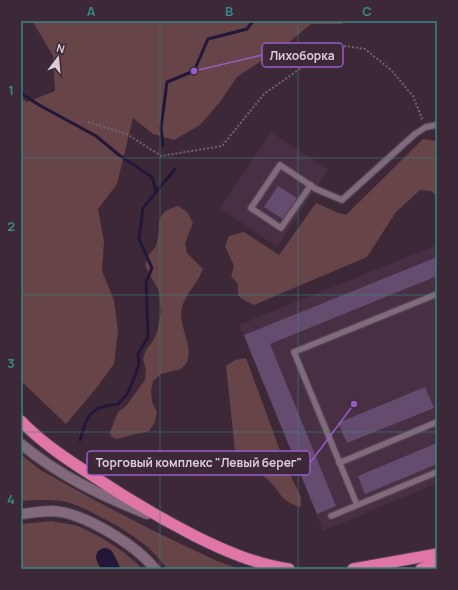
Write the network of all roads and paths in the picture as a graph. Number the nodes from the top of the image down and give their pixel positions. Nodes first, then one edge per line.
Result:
1 (88, 122) dead end
2 (437, 125) edge
3 (426, 127) junction
4 (310, 185) junction
5 (437, 294) edge
6 (21, 421) edge
7 (437, 422) edge
8 (21, 444) edge
9 (339, 463) junction
10 (437, 472) edge
11 (356, 506) junction
12 (21, 514) edge
13 (331, 516) dead end
14 (164, 520) junction
15 (437, 554) edge
16 (437, 562) edge
17 (155, 569) edge
18 (289, 569) edge
19 (353, 569) edge
20 (421, 569) edge

1 - 3 path
2 - 3 lane
3 - 4 lane
4 - 4 lane
5 - 9 lane
6 - 14 highway
7 - 9 lane
8 - 14 main road
9 - 11 lane
10 - 11 lane
11 - 13 lane
12 - 17 main road
14 - 18 highway
15 - 19 highway
16 - 20 highway

